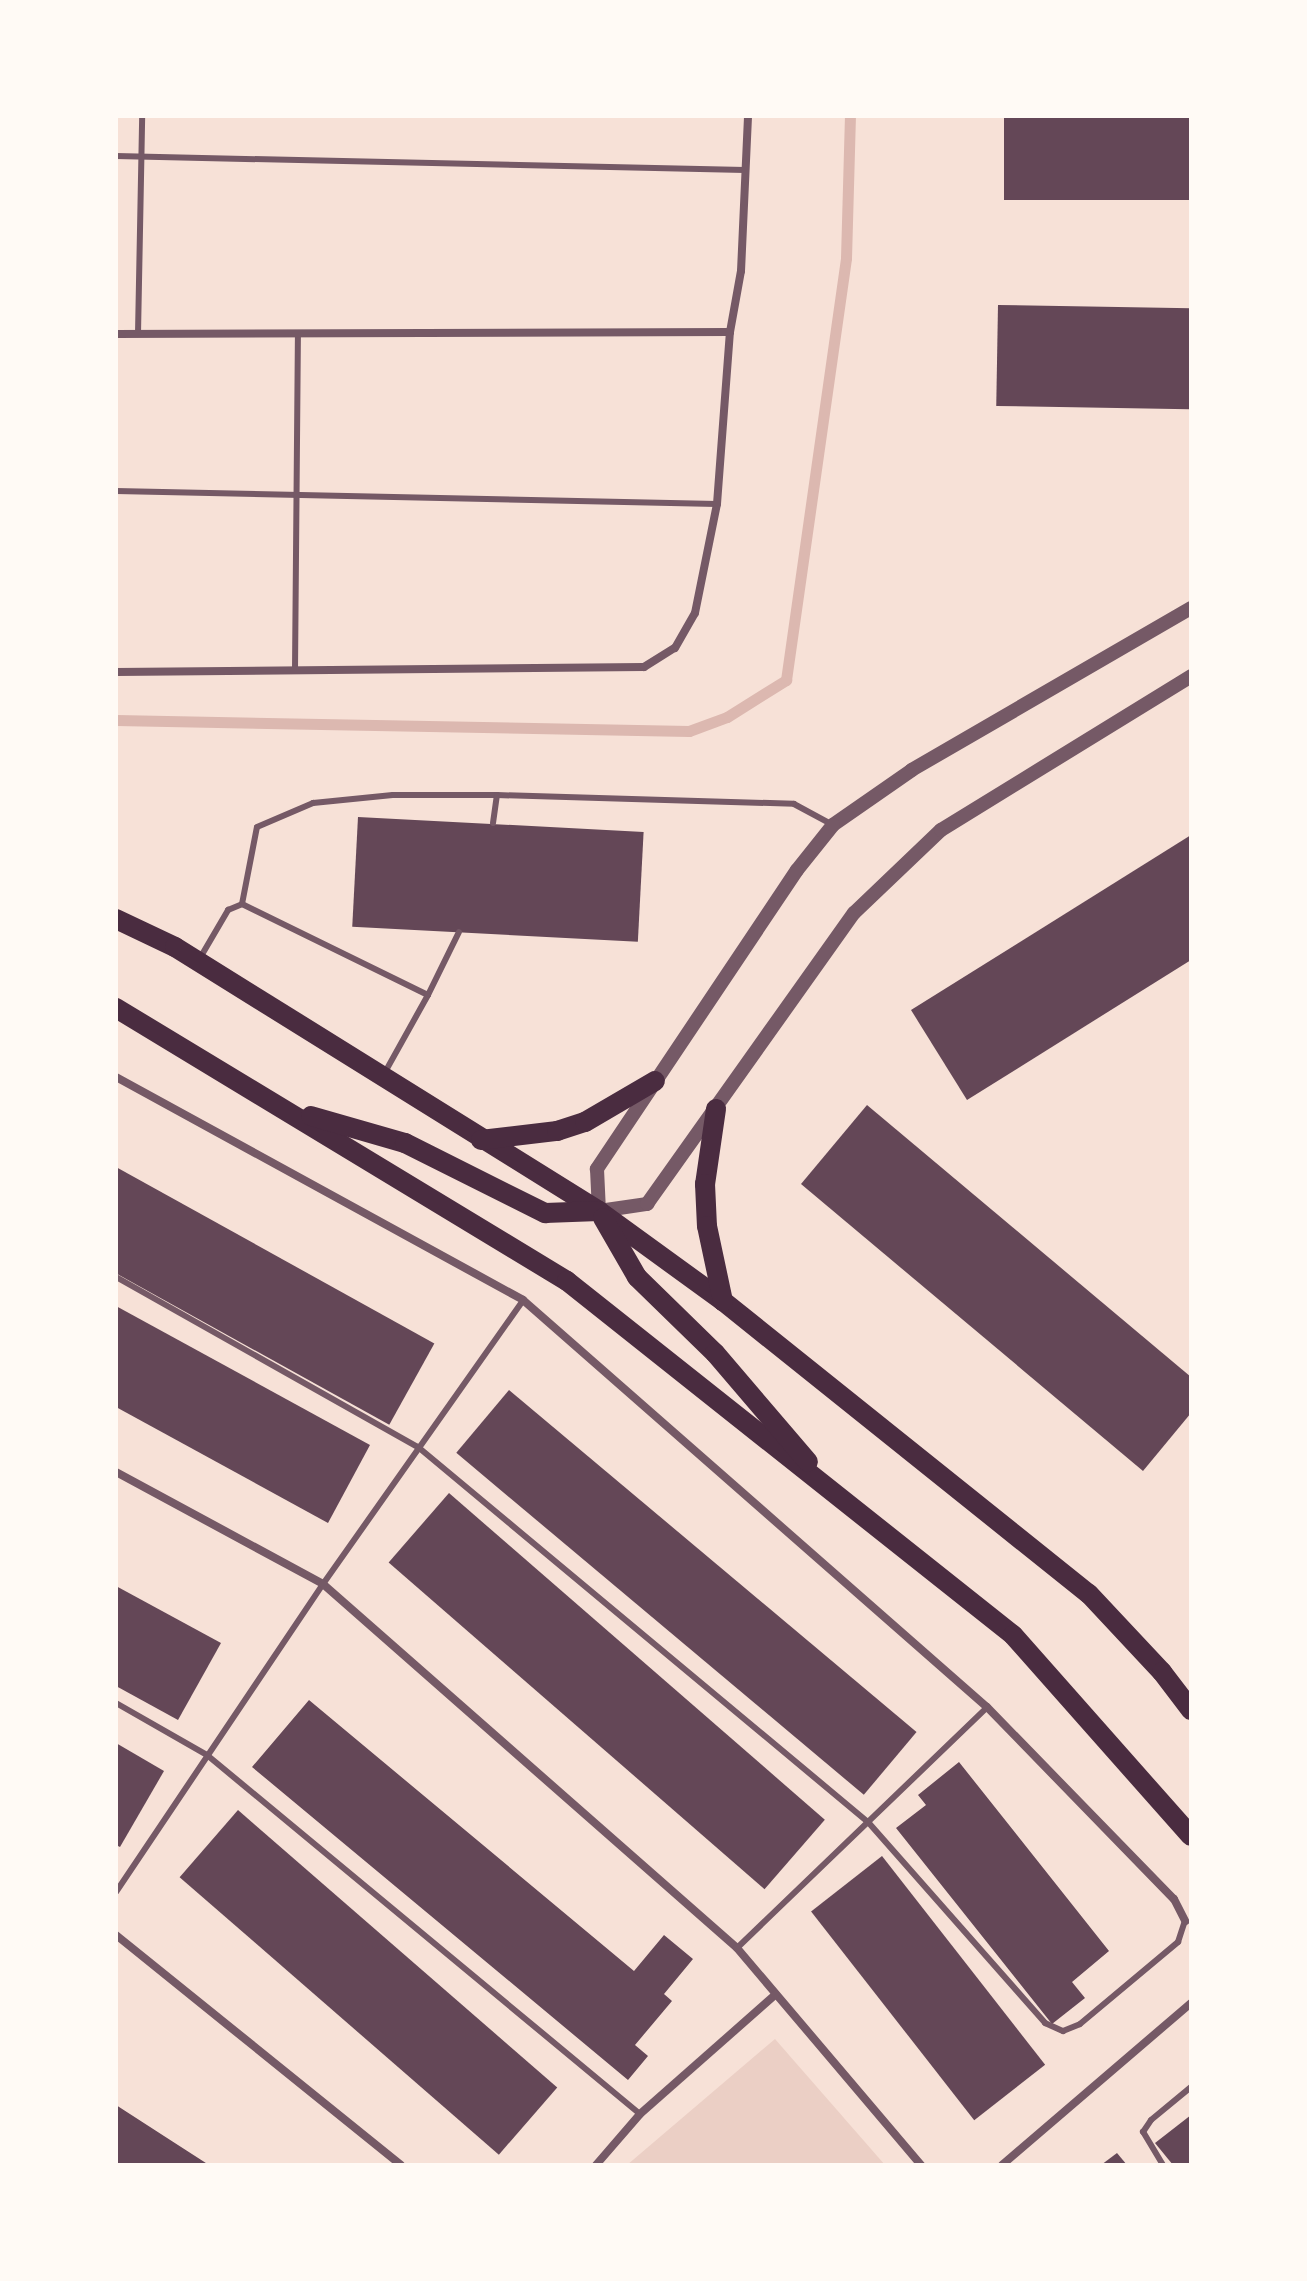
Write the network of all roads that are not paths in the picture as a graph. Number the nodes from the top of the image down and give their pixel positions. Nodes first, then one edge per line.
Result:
1 (142, 116) edge
2 (748, 116) edge
3 (116, 156) edge
4 (141, 156) junction
5 (745, 170) junction
6 (730, 332) junction
7 (298, 333) junction
8 (116, 334) edge
9 (138, 334) junction
10 (116, 491) edge
11 (296, 494) junction
12 (717, 504) junction
13 (1191, 608) edge
14 (295, 670) junction
15 (116, 672) edge
16 (1191, 676) edge
17 (497, 795) junction
18 (493, 823) dead end
19 (833, 825) junction
20 (242, 904) junction
21 (116, 919) edge
22 (116, 929) edge
23 (459, 932) dead end
24 (175, 947) junction
25 (198, 961) junction
26 (428, 995) junction
27 (116, 1008) edge
28 (116, 1077) edge
29 (382, 1077) junction
30 (655, 1081) junction
31 (284, 1109) junction
32 (716, 1109) junction
33 (481, 1140) junction
34 (599, 1211) junction
35 (116, 1277) edge
36 (523, 1300) junction
37 (723, 1301) junction
38 (418, 1447) junction
39 (116, 1472) edge
40 (841, 1500) junction
41 (323, 1584) junction
42 (116, 1703) edge
43 (987, 1707) junction
44 (1191, 1710) edge
45 (207, 1755) junction
46 (868, 1822) junction
47 (1191, 1836) edge
48 (116, 1892) edge
49 (1185, 1921) joint
50 (116, 1935) edge
51 (737, 1948) junction
52 (776, 1994) junction
53 (1191, 2003) edge
54 (1191, 2087) edge
55 (640, 2114) junction
56 (401, 2165) edge
57 (596, 2165) edge
58 (921, 2165) edge
59 (1002, 2165) edge
60 (1163, 2165) edge

1 - 4 lane
2 - 5 street
3 - 4 lane
4 - 5 lane
4 - 9 lane
5 - 6 street
6 - 7 street
6 - 12 street
7 - 9 street
7 - 11 lane
8 - 9 street
10 - 11 lane
11 - 12 lane
11 - 14 lane
12 - 14 street
13 - 19 street
14 - 15 street
16 - 32 street
17 - 18 lane
17 - 19 lane
17 - 20 lane
19 - 30 street
20 - 25 lane
20 - 26 lane
21 - 24 main road
22 - 24 main road
23 - 26 lane
24 - 25 main road
25 - 29 main road
26 - 29 lane
27 - 31 main road
28 - 36 street
29 - 33 main road
30 - 33 main road
30 - 34 street
31 - 34 main road
31 - 40 main road
32 - 34 street
32 - 37 main road
33 - 34 main road
34 - 37 main road
34 - 40 main road
35 - 38 lane
36 - 38 lane
36 - 43 street
37 - 44 main road
38 - 41 lane
38 - 46 lane
39 - 41 street
40 - 47 main road
41 - 45 lane
41 - 51 street
42 - 45 lane
43 - 46 lane
43 - 49 street
45 - 48 lane
45 - 55 lane
46 - 49 lane
46 - 51 lane
50 - 56 street
51 - 52 street
52 - 55 street
52 - 58 street
53 - 59 street
54 - 60 lane
55 - 57 street

